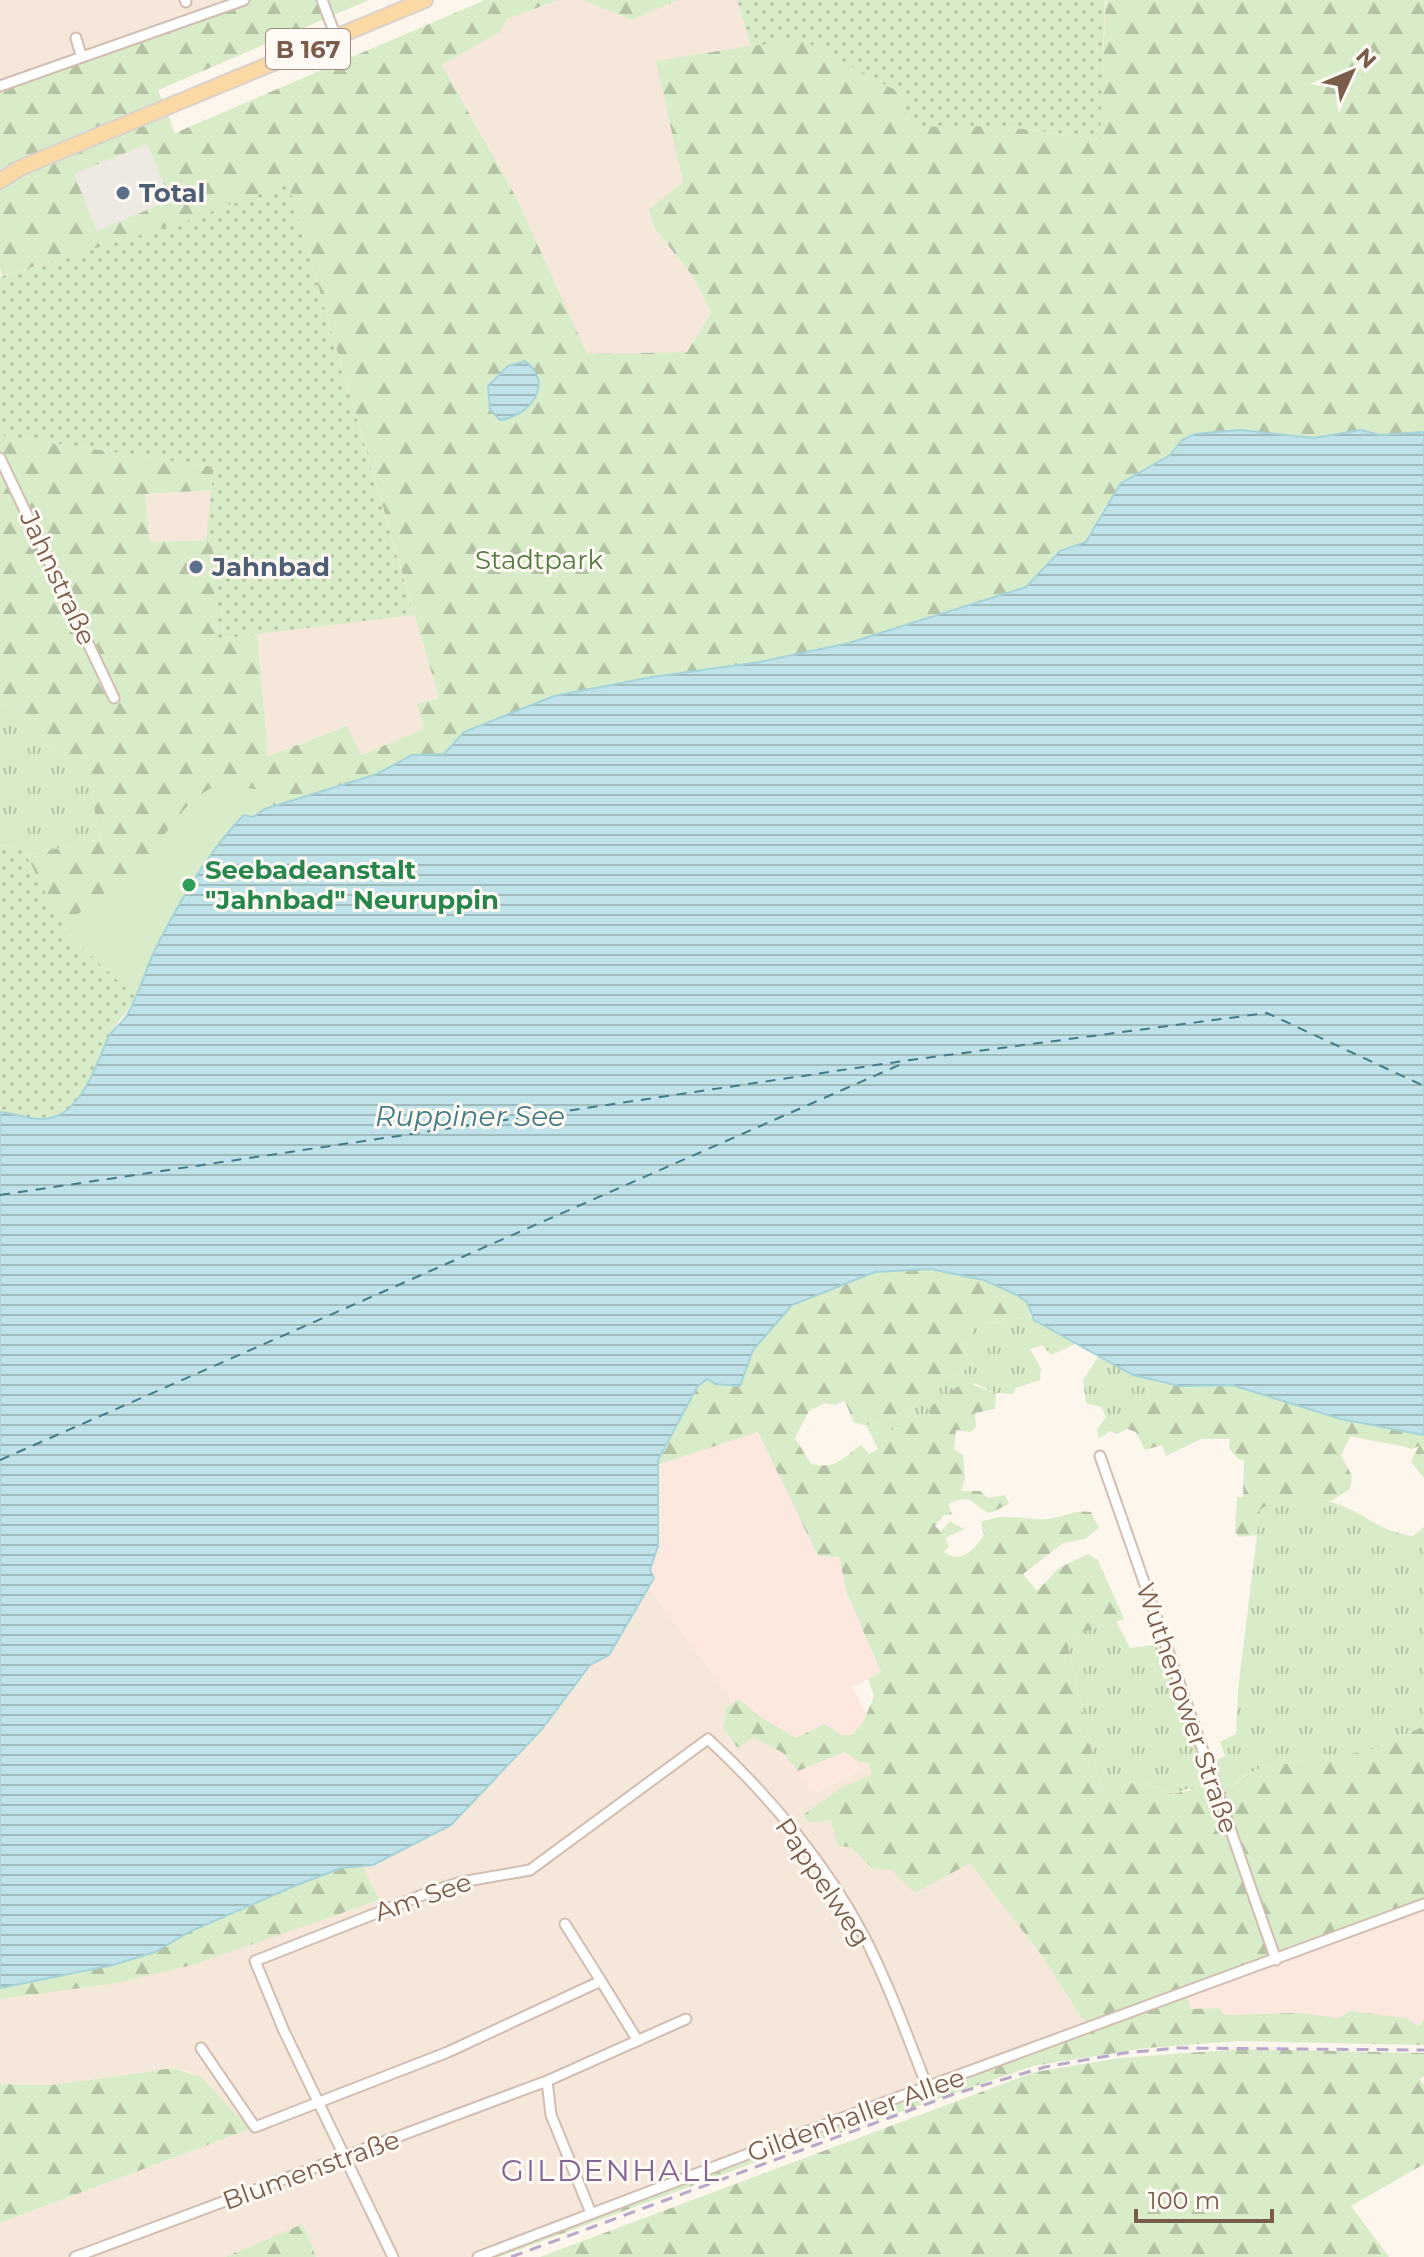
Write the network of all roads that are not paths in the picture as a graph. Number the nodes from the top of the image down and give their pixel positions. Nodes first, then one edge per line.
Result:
1 (244, 0) edge
2 (322, 0) edge
3 (425, 0) edge
4 (336, 37) junction
5 (76, 38) dead end
6 (81, 55) junction
7 (0, 86) edge
8 (20, 168) junction
9 (0, 172) edge
10 (0, 181) edge
11 (0, 458) edge
12 (114, 698) dead end
13 (1100, 1456) dead end
14 (708, 1739) joint
15 (1424, 1904) edge
16 (565, 1924) dead end
17 (1276, 1960) junction
18 (601, 1981) junction
19 (686, 2019) dead end
20 (638, 2041) junction
21 (201, 2048) dead end
22 (547, 2081) junction
23 (928, 2089) junction
24 (317, 2100) junction
25 (344, 2157) junction
26 (591, 2213) junction
27 (75, 2257) edge
28 (393, 2257) edge
29 (478, 2257) edge

1 - 6 street
2 - 4 street
3 - 4 main road, B 167
4 - 8 main road, B 167
5 - 6 street
6 - 7 street
8 - 9 main road, B 167
8 - 10 main road, B 167
11 - 12 street, Jahnstraße
13 - 17 street, Wuthenower Straße
14 - 23 street, Pappelweg
14 - 24 street, Am See
15 - 17 street
16 - 18 street
17 - 23 street, Gildenhaller Allee
18 - 20 street
18 - 24 street
19 - 20 street, Blumenstraße
20 - 22 street, Blumenstraße
21 - 24 street
22 - 25 street, Blumenstraße
22 - 26 street
23 - 26 street, Gildenhaller Allee
24 - 25 street, Am See
25 - 27 street, Blumenstraße
25 - 28 street, Am See
26 - 29 street, Gildenhaller Allee

